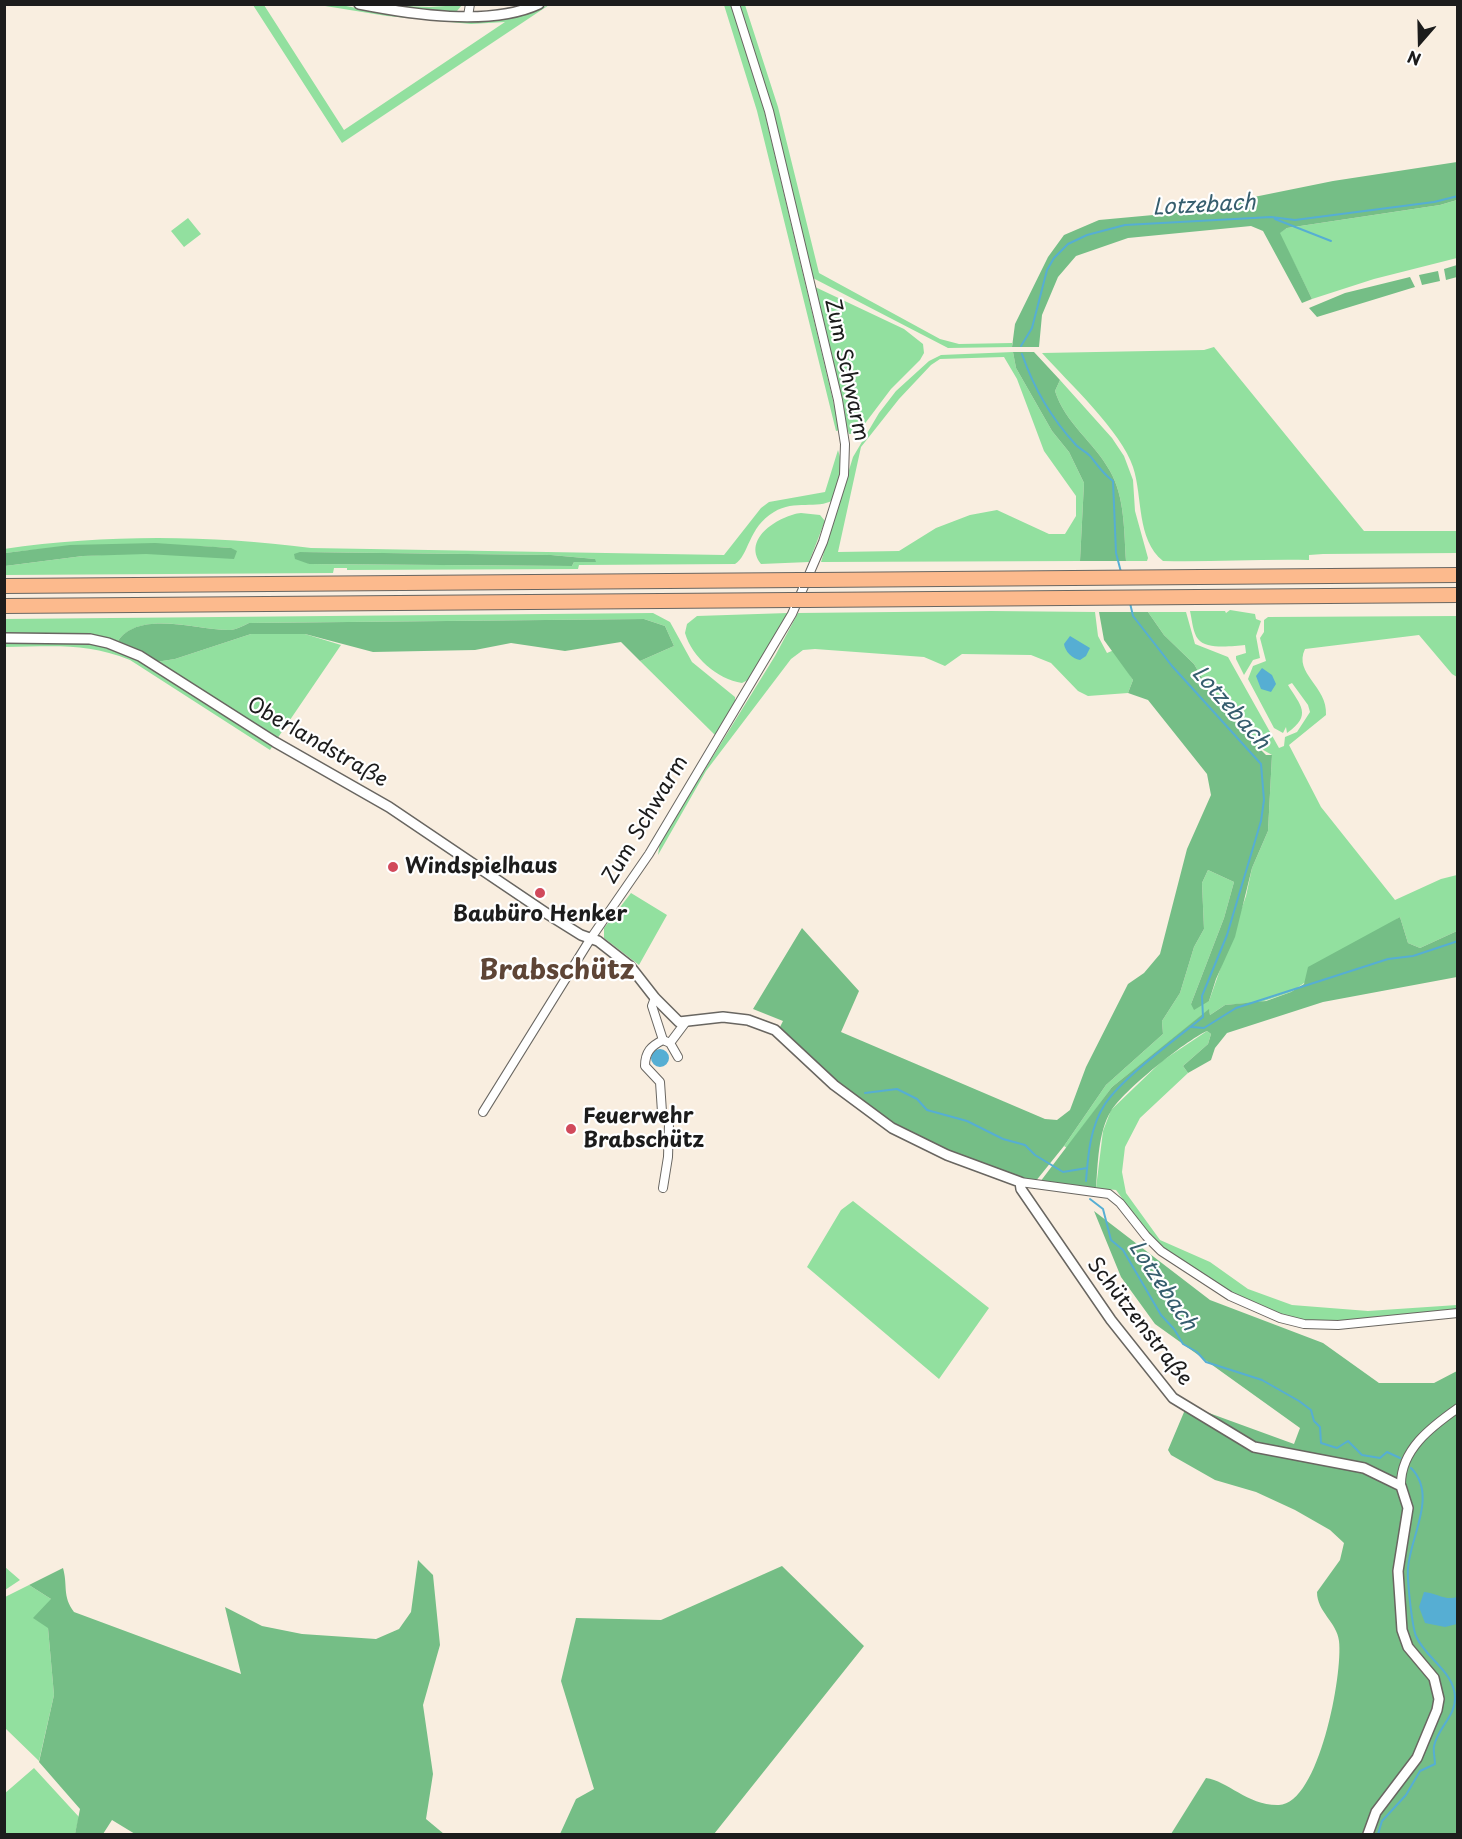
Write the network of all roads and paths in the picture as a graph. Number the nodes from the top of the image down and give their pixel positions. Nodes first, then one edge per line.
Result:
1 (359, 4) edge
2 (470, 4) edge
3 (539, 4) edge
4 (735, 4) edge
5 (468, 16) junction
6 (1458, 575) edge
7 (4, 586) edge
8 (1458, 595) edge
9 (4, 606) edge
10 (4, 638) edge
11 (591, 938) junction
12 (655, 998) junction
13 (685, 1023) junction
14 (667, 1041) junction
15 (678, 1057) dead end
16 (483, 1112) dead end
17 (1020, 1182) junction
18 (663, 1188) dead end
19 (1458, 1313) edge
20 (1458, 1408) edge
21 (1401, 1486) junction
22 (1368, 1834) edge

1 - 5 street
2 - 5 street
3 - 5 street
4 - 11 street, Zum Schwarm
6 - 7 highway, bridge
8 - 9 highway, bridge
10 - 11 street, Oberlandstraße
11 - 12 street, Oberlandstraße
11 - 16 street, Zum Schwarm
12 - 13 street, Oberlandstraße
12 - 14 street
13 - 14 street
13 - 17 street
14 - 15 street
14 - 18 street
17 - 19 street
17 - 21 street, Schützenstraße
20 - 21 street
21 - 22 street

